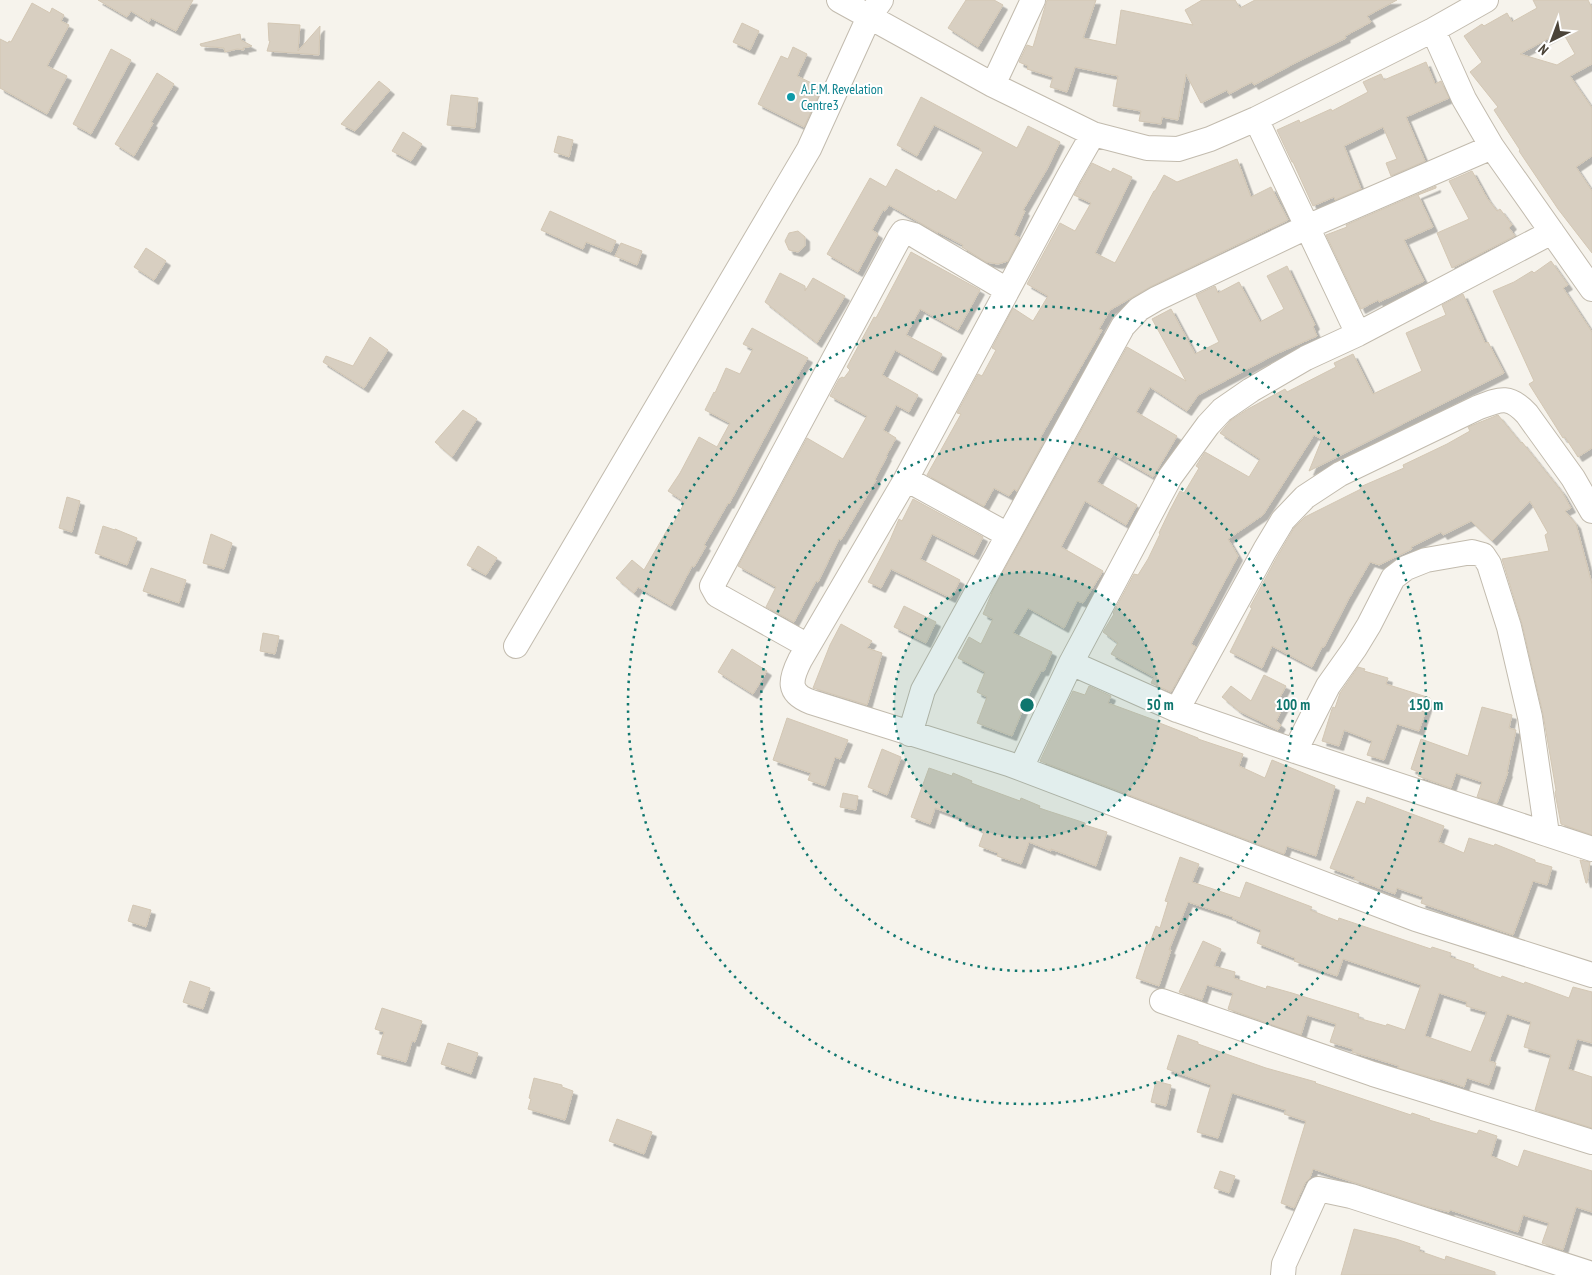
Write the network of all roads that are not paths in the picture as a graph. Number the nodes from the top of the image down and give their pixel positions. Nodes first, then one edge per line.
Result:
1 (839, 0) edge
2 (1033, 0) edge
3 (1486, 0) edge
4 (875, 8) edge
5 (1432, 30) junction
6 (993, 86) junction
7 (1256, 119) junction
8 (1093, 134) junction
9 (1492, 147) junction
10 (1307, 227) junction
11 (1552, 232) junction
12 (1592, 289) edge
13 (1007, 290) junction
14 (1358, 334) junction
15 (906, 479) junction
16 (1592, 512) edge
17 (1008, 535) junction
18 (516, 646) dead end
19 (808, 646) junction
20 (1071, 663) junction
21 (1177, 710) junction
22 (910, 734) junction
23 (1295, 751) junction
24 (1020, 768) junction
25 (1547, 834) junction
26 (1592, 849) edge
27 (1592, 975) edge
28 (1162, 1001) dead end
29 (1592, 1142) edge
30 (1592, 1274) edge
31 (1283, 1275) edge

1 - 4 street
2 - 6 street
3 - 5 street
4 - 6 street
4 - 18 street
5 - 7 street
5 - 9 street
6 - 8 street
7 - 8 street
7 - 10 street
8 - 13 street
9 - 10 street
9 - 11 street
10 - 14 street
10 - 17 street
11 - 12 street
11 - 14 street
13 - 15 street
13 - 19 street
14 - 20 street
15 - 17 street
15 - 19 street
16 - 21 street
17 - 22 street
19 - 22 street
20 - 21 street
20 - 24 street
21 - 23 street
22 - 24 street
23 - 25 street
23 - 25 street
24 - 27 street
25 - 26 street
28 - 29 street
30 - 31 street

